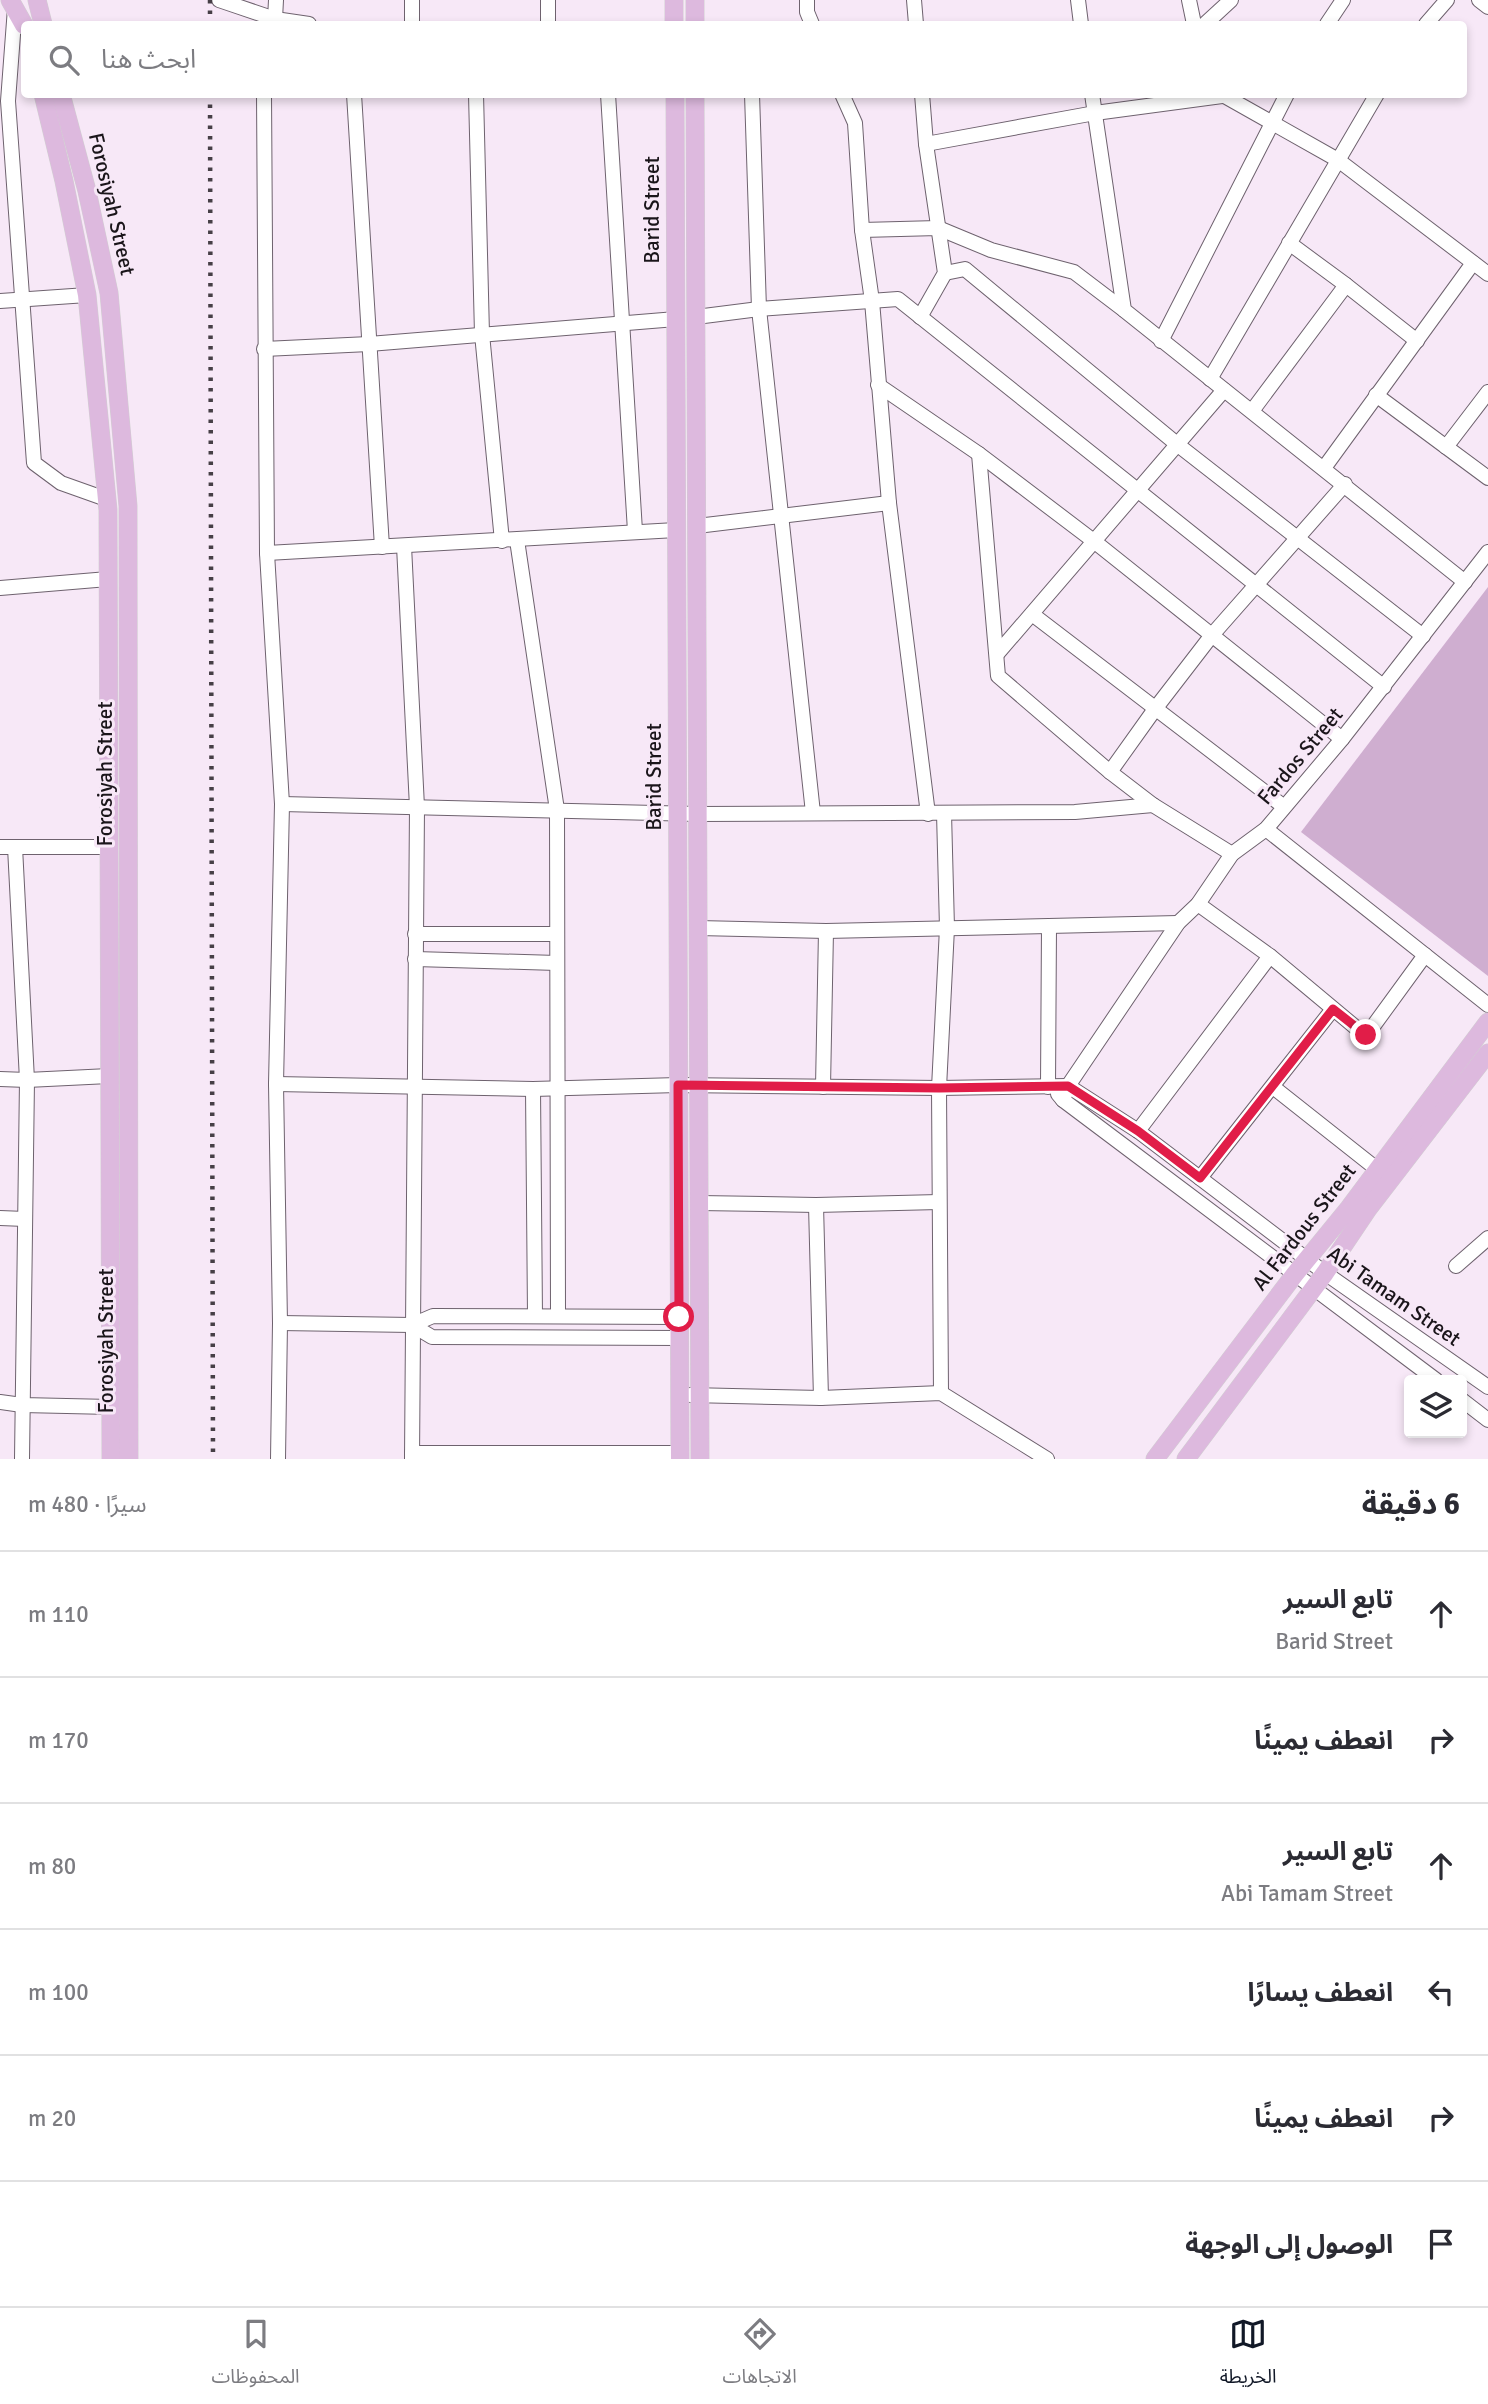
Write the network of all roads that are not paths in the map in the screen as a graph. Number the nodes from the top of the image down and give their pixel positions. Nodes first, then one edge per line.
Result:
1 (37, 0) edge
2 (219, 0) edge
3 (276, 0) edge
4 (412, 0) edge
5 (548, 0) edge
6 (674, 0) edge
7 (695, 0) edge
8 (807, 0) edge
9 (914, 0) edge
10 (1078, 0) edge
11 (1189, 0) edge
12 (1231, 0) edge
13 (1343, 0) edge
14 (1447, 0) edge
15 (1479, 0) edge
16 (13, 4) edge
17 (1488, 7) edge
18 (22, 21) edge
19 (42, 21) edge
20 (271, 21) edge
21 (273, 21) edge
22 (412, 21) edge
23 (548, 21) edge
24 (674, 21) edge
25 (695, 21) edge
26 (811, 21) edge
27 (916, 21) edge
28 (1082, 21) edge
29 (1193, 21) edge
30 (1208, 21) edge
31 (1329, 21) edge
32 (1429, 21) edge
33 (44, 98) edge
34 (62, 98) edge
35 (264, 98) edge
36 (354, 98) edge
37 (477, 98) edge
38 (608, 98) edge
39 (675, 98) edge
40 (695, 98) edge
41 (751, 98) edge
42 (844, 98) edge
43 (922, 98) edge
44 (1092, 98) edge
45 (1200, 98) edge
46 (1226, 98) edge
47 (1285, 98) edge
48 (1375, 98) edge
49 (1094, 113) junction
50 (1271, 123) junction
51 (926, 144) junction
52 (1338, 160) junction
53 (938, 228) junction
54 (862, 230) junction
55 (1289, 243) junction
56 (1473, 263) junction
57 (945, 273) junction
58 (1488, 274) edge
59 (1346, 285) junction
60 (88, 295) junction
61 (22, 300) junction
62 (0, 301) edge
63 (872, 301) junction
64 (759, 309) junction
65 (1124, 310) junction
66 (696, 317) junction
67 (919, 317) junction
68 (676, 318) junction
69 (623, 322) junction
70 (482, 334) junction
71 (1161, 341) junction
72 (1416, 341) junction
73 (369, 344) junction
74 (264, 349) junction
75 (1210, 379) junction
76 (878, 385) junction
77 (1224, 390) junction
78 (1488, 392) edge
79 (1377, 395) junction
80 (1252, 411) junction
81 (1178, 445) junction
82 (1446, 447) junction
83 (979, 454) junction
84 (1324, 468) junction
85 (1488, 478) edge
86 (1345, 484) junction
87 (1138, 492) junction
88 (106, 499) junction
89 (889, 503) junction
90 (781, 517) junction
91 (697, 526) junction
92 (676, 530) junction
93 (635, 531) junction
94 (1298, 539) junction
95 (509, 540) junction
96 (1095, 542) junction
97 (404, 546) junction
98 (382, 547) junction
99 (1488, 552) edge
100 (267, 553) junction
101 (108, 579) junction
102 (1465, 582) junction
103 (1255, 584) junction
104 (0, 588) edge
105 (1032, 614) junction
106 (1212, 635) junction
107 (1423, 636) junction
108 (997, 654) junction
109 (1384, 687) junction
110 (1154, 709) junction
111 (1342, 739) junction
112 (1110, 772) junction
113 (282, 804) junction
114 (1153, 805) junction
115 (1283, 806) junction
116 (416, 807) junction
117 (558, 810) junction
118 (677, 812) junction
119 (813, 813) junction
120 (944, 813) junction
121 (698, 814) junction
122 (928, 814) junction
123 (1266, 829) junction
124 (7, 847) edge
125 (109, 847) junction
126 (1232, 854) junction
127 (1198, 904) junction
128 (1178, 923) junction
129 (1049, 927) junction
130 (698, 928) junction
131 (947, 928) junction
132 (826, 931) junction
133 (415, 933) junction
134 (557, 934) junction
135 (1425, 955) junction
136 (1270, 956) junction
137 (415, 959) junction
138 (557, 963) junction
139 (1488, 1005) edge
140 (1333, 1009) junction
141 (1488, 1022) edge
142 (1488, 1053) edge
143 (109, 1076) junction
144 (0, 1079) edge
145 (27, 1080) junction
146 (276, 1084) junction
147 (678, 1085) junction
148 (699, 1085) junction
149 (414, 1086) junction
150 (823, 1087) junction
151 (1057, 1087) junction
152 (1273, 1087) junction
153 (556, 1088) junction
154 (939, 1088) junction
155 (533, 1089) junction
156 (1138, 1131) junction
157 (1378, 1170) junction
158 (1200, 1178) junction
159 (939, 1202) junction
160 (699, 1203) junction
161 (816, 1205) junction
162 (0, 1219) edge
163 (25, 1219) junction
164 (1488, 1238) edge
165 (1308, 1260) junction
166 (1456, 1266) dead end
167 (1325, 1273) junction
168 (1295, 1274) junction
169 (1314, 1288) junction
170 (534, 1316) junction
171 (558, 1316) junction
172 (679, 1317) junction
173 (280, 1323) junction
174 (412, 1325) junction
175 (679, 1338) junction
176 (1429, 1375) edge
177 (1488, 1387) edge
178 (941, 1393) junction
179 (700, 1394) junction
180 (679, 1397) junction
181 (821, 1398) junction
182 (0, 1402) edge
183 (1467, 1404) edge
184 (22, 1405) junction
185 (111, 1407) junction
186 (1488, 1420) edge
187 (412, 1456) edge
188 (535, 1456) edge
189 (553, 1456) edge
190 (680, 1456) edge
191 (22, 1459) edge
192 (111, 1459) edge
193 (129, 1459) edge
194 (278, 1459) edge
195 (700, 1459) edge
196 (1047, 1459) edge
197 (1156, 1459) edge
198 (1186, 1459) edge

1 - 19 main road
2 - 20 street
3 - 21 street
4 - 22 street
5 - 23 street
6 - 24 main road
7 - 25 main road
8 - 26 street
9 - 27 street
10 - 28 street
11 - 29 street
12 - 30 street
13 - 31 street
14 - 32 street
15 - 17 street
16 - 18 main road
16 - 61 street
33 - 60 main road, Forosiyah Street
34 - 193 main road, Forosiyah Street
35 - 74 street
36 - 73 street
37 - 70 street
38 - 69 street
39 - 68 main road, Barid Street
40 - 66 main road, Barid Street
41 - 64 street
42 - 54 street
43 - 51 street
44 - 49 street
45 - 49 street
46 - 50 street
47 - 50 street
48 - 52 street
49 - 51 street
49 - 65 street
50 - 52 street
50 - 71 street
51 - 53 street
52 - 55 street
52 - 56 street
53 - 54 street
53 - 57 street
53 - 65 street
54 - 63 street
55 - 59 street
55 - 75 street
56 - 58 street
56 - 72 street
57 - 67 street
57 - 81 street
59 - 72 street
59 - 80 street
60 - 61 street
60 - 88 main road, Forosiyah Street
61 - 62 street
61 - 88 street
63 - 64 street
63 - 67 street
63 - 76 street
64 - 66 street
64 - 90 street
65 - 71 street
66 - 91 main road, Barid Street
67 - 87 street
68 - 69 street
68 - 92 main road, Barid Street
69 - 70 street
69 - 93 street
70 - 73 street
70 - 95 street
71 - 75 street
72 - 79 street
73 - 74 street
73 - 98 street
74 - 100 street
75 - 77 street
76 - 83 street
76 - 89 street
77 - 80 street
77 - 81 street
78 - 82 street
79 - 82 street
79 - 84 street
80 - 84 street
81 - 87 street
81 - 94 street
82 - 85 street
83 - 96 street
83 - 108 street
84 - 86 street
86 - 94 street
86 - 102 street
87 - 96 street
87 - 103 street
88 - 101 main road, Forosiyah Street
89 - 90 street
89 - 122 street
90 - 91 street
90 - 119 street
91 - 121 main road, Barid Street
92 - 93 street
92 - 118 main road, Barid Street
93 - 95 street
94 - 103 street
94 - 107 street
95 - 97 street
95 - 117 street
96 - 105 street
96 - 106 street
97 - 98 street
97 - 116 street
98 - 100 street
99 - 102 street, Fardos Street
100 - 113 street
101 - 104 street
101 - 125 main road, Forosiyah Street
102 - 107 street, Fardos Street
103 - 106 street
103 - 109 street
105 - 108 street
105 - 110 street
106 - 110 street
106 - 111 street
107 - 109 street, Fardos Street
108 - 112 street
109 - 111 street, Fardos Street
110 - 112 street
110 - 115 street
111 - 115 street, Fardos Street
112 - 114 street
113 - 116 street
113 - 146 street
114 - 120 street
114 - 126 street
115 - 123 street, Fardos Street
116 - 117 street
116 - 133 street
117 - 118 street
117 - 134 street
118 - 121 street
118 - 147 main road, Barid Street
119 - 121 street
119 - 122 street
120 - 122 street
120 - 131 street
121 - 130 main road, Barid Street
123 - 126 street
123 - 135 street, Fardos Street
124 - 125 street
124 - 145 street
125 - 143 main road, Forosiyah Street
126 - 127 street
127 - 128 street
127 - 136 street
128 - 129 street
128 - 151 street
129 - 131 street
129 - 151 street
130 - 132 street
130 - 148 main road, Barid Street
131 - 132 street
131 - 154 street
132 - 150 street
133 - 134 street
133 - 137 street
134 - 138 street
135 - 139 street, Fardos Street
135 - 140 street
136 - 140 street
136 - 156 street
137 - 138 street
137 - 149 street
138 - 153 street
140 - 152 street
141 - 157 main road, Al Fardous Street
142 - 167 main road, Al Fardous Street
143 - 145 street
143 - 185 main road, Forosiyah Street
144 - 145 street
145 - 163 street
146 - 149 street
146 - 173 street
147 - 148 street
147 - 153 street
147 - 172 main road, Barid Street
148 - 150 street
148 - 160 main road, Barid Street
149 - 155 street
149 - 174 street
150 - 154 street
151 - 154 street
151 - 156 street, Abi Tamam Street
151 - 168 street, Abi Tamam Street
152 - 157 street
152 - 158 street
153 - 155 street
153 - 171 street
154 - 159 street
155 - 170 street
156 - 158 street, Abi Tamam Street
157 - 165 main road, Al Fardous Street
158 - 165 street, Abi Tamam Street
159 - 161 street
159 - 178 street
160 - 161 street
160 - 179 main road, Barid Street
161 - 181 street
162 - 163 street
163 - 184 street
164 - 166 street
165 - 167 street, Abi Tamam Street
165 - 168 main road, Al Fardous Street
167 - 169 main road, Al Fardous Street
167 - 177 street, Abi Tamam Street
168 - 169 street, Abi Tamam Street
168 - 197 main road, Al Fardous Street
169 - 176 street, Abi Tamam Street
169 - 198 main road, Al Fardous Street
170 - 171 street
170 - 174 street
171 - 172 street
172 - 175 main road, Barid Street
173 - 174 street
173 - 194 street
174 - 175 street
174 - 187 street
175 - 180 main road, Barid Street
178 - 181 street
178 - 196 street
179 - 180 street
179 - 181 street
179 - 195 main road, Barid Street
180 - 190 main road, Barid Street
182 - 184 street
183 - 186 street
184 - 185 street
184 - 191 street
185 - 192 main road, Forosiyah Street
187 - 188 street
188 - 189 street
189 - 190 street

